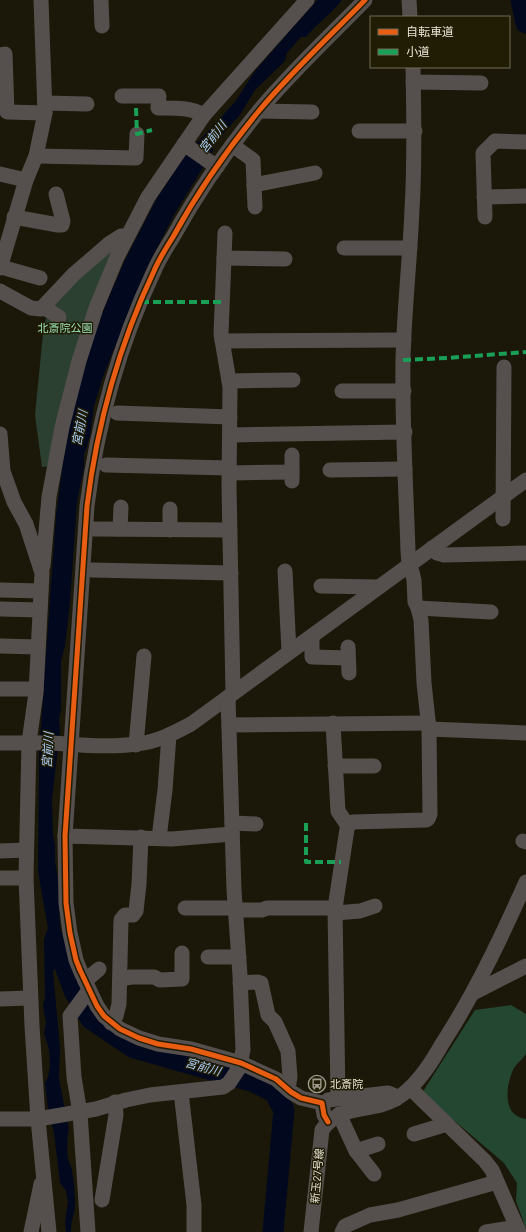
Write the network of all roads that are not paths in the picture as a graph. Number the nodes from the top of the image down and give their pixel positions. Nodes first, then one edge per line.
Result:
1 (41, 0) edge
2 (101, 0) edge
3 (307, 0) edge
4 (365, 0) edge
5 (409, 0) edge
6 (410, 16) edge
7 (102, 26) dead end
8 (0, 55) edge
9 (413, 68) edge
10 (413, 82) junction
11 (481, 83) dead end
12 (122, 96) dead end
13 (87, 104) dead end
14 (45, 108) junction
15 (259, 111) junction
16 (312, 112) dead end
17 (204, 115) junction
18 (415, 131) junction
19 (359, 132) dead end
20 (136, 134) dead end
21 (526, 142) edge
22 (186, 145) junction
23 (232, 145) junction
24 (36, 156) junction
25 (215, 166) junction
26 (315, 173) dead end
27 (0, 174) edge
28 (26, 180) junction
29 (254, 185) junction
30 (56, 194) dead end
31 (526, 196) edge
32 (484, 197) junction
33 (255, 207) dead end
34 (14, 217) junction
35 (485, 217) dead end
36 (225, 233) dead end
37 (127, 237) junction
38 (344, 248) dead end
39 (410, 248) junction
40 (224, 258) junction
41 (285, 259) dead end
42 (0, 268) edge
43 (40, 278) dead end
44 (0, 291) edge
45 (43, 307) junction
46 (59, 317) dead end
47 (404, 340) junction
48 (222, 342) junction
49 (504, 367) dead end
50 (293, 380) dead end
51 (229, 381) junction
52 (404, 390) junction
53 (342, 391) dead end
54 (116, 413) dead end
55 (230, 417) junction
56 (404, 432) junction
57 (0, 434) edge
58 (230, 434) junction
59 (292, 455) dead end
60 (114, 469) dead end
61 (406, 469) junction
62 (229, 470) junction
63 (330, 470) dead end
64 (526, 480) edge
65 (503, 497) junction
66 (121, 507) dead end
67 (170, 509) dead end
68 (503, 519) dead end
69 (94, 529) dead end
70 (120, 529) junction
71 (170, 530) junction
72 (230, 530) junction
73 (432, 548) junction
74 (526, 553) edge
75 (409, 565) junction
76 (92, 570) dead end
77 (285, 571) dead end
78 (42, 573) junction
79 (231, 573) junction
80 (328, 582) dead end
81 (378, 587) junction
82 (0, 590) edge
83 (41, 591) junction
84 (418, 608) junction
85 (0, 609) edge
86 (40, 610) junction
87 (491, 612) dead end
88 (312, 636) junction
89 (0, 646) edge
90 (38, 647) junction
91 (289, 652) junction
92 (144, 656) dead end
93 (349, 673) dead end
94 (0, 689) edge
95 (36, 689) junction
96 (231, 695) junction
97 (333, 723) junction
98 (229, 726) junction
99 (429, 726) junction
100 (526, 733) edge
101 (169, 735) junction
102 (0, 743) edge
103 (31, 743) junction
104 (68, 744) junction
105 (136, 744) junction
106 (335, 766) junction
107 (374, 766) dead end
108 (256, 824) dead end
109 (348, 826) junction
110 (232, 829) junction
111 (65, 836) junction
112 (141, 837) junction
113 (159, 838) junction
114 (0, 850) edge
115 (26, 850) junction
116 (0, 878) edge
117 (26, 878) junction
118 (526, 882) edge
119 (375, 906) dead end
120 (185, 908) dead end
121 (235, 909) junction
122 (335, 910) junction
123 (208, 957) dead end
124 (239, 957) junction
125 (186, 960) dead end
126 (526, 966) edge
127 (99, 969) dead end
128 (120, 979) junction
129 (240, 983) junction
130 (87, 988) junction
131 (473, 993) junction
132 (30, 998) junction
133 (0, 999) edge
134 (111, 1023) junction
135 (240, 1066) junction
136 (410, 1088) junction
137 (288, 1090) junction
138 (181, 1092) junction
139 (338, 1098) junction
140 (396, 1099) junction
141 (115, 1102) junction
142 (322, 1103) junction
143 (77, 1113) junction
144 (333, 1118) junction
145 (0, 1119) edge
146 (41, 1119) junction
147 (447, 1124) junction
148 (414, 1134) dead end
149 (378, 1144) dead end
150 (356, 1151) junction
151 (374, 1174) dead end
152 (44, 1175) junction
153 (497, 1182) junction
154 (102, 1200) dead end
155 (518, 1230) edge
156 (31, 1232) edge
157 (49, 1232) edge
158 (88, 1232) edge
159 (194, 1232) edge
160 (311, 1232) edge
161 (342, 1232) edge
162 (486, 1232) edge

1 - 14 street
2 - 7 street
3 - 17 street
4 - 15 street
5 - 6 street
8 - 14 street
9 - 10 street
10 - 11 street
10 - 18 street
12 - 17 street
13 - 14 street
14 - 24 street
15 - 16 street
15 - 23 street
17 - 22 street
18 - 19 street
18 - 39 street
20 - 24 street
21 - 32 street
22 - 25 street
22 - 37 street
23 - 25 street
23 - 29 street
24 - 28 street
25 - 104 street
26 - 29 street
27 - 28 street
28 - 34 street
29 - 33 street
30 - 34 street
31 - 32 street
32 - 35 street
34 - 42 street
36 - 40 street
37 - 45 street
37 - 78 street
38 - 39 street
39 - 47 street
40 - 41 street
40 - 48 street
42 - 43 street
44 - 45 street
45 - 46 street
47 - 48 street
47 - 52 street
48 - 51 street
49 - 65 street
50 - 51 street
51 - 55 street
52 - 53 street
52 - 56 street
54 - 55 street
55 - 58 street
56 - 58 street
56 - 61 street
57 - 78 street
58 - 62 street
59 - 62 street
60 - 62 street
61 - 63 street
61 - 75 street
62 - 72 street
64 - 65 street
65 - 68 street
65 - 73 street
66 - 70 street
67 - 71 street
69 - 70 street
70 - 71 street
71 - 72 street
72 - 79 street
73 - 74 street
73 - 75 street
75 - 81 street
75 - 84 street
76 - 79 street
77 - 91 street
78 - 83 street
79 - 96 street
80 - 81 street
81 - 88 street
82 - 83 street
83 - 86 street
84 - 87 street
84 - 99 street
85 - 86 street
86 - 90 street
88 - 91 street
88 - 93 street
89 - 90 street
90 - 95 street
91 - 96 street
92 - 105 street
94 - 95 street
95 - 103 street
96 - 98 street
96 - 101 street
97 - 98 street
97 - 99 street
97 - 106 street
98 - 110 street
99 - 100 street
99 - 109 street
101 - 105 street
101 - 113 street
102 - 103 street
103 - 104 street
103 - 115 street
104 - 105 street
104 - 111 street
106 - 107 street
106 - 109 street
108 - 110 street
109 - 122 street
110 - 113 street
110 - 121 street
111 - 112 street
111 - 130 street
112 - 113 street
112 - 128 street
114 - 115 street
115 - 117 street
116 - 117 street
117 - 132 street
118 - 131 street
119 - 122 street
120 - 121 street
121 - 122 street
121 - 124 street
122 - 139 street
123 - 124 street
124 - 129 street
125 - 128 street
126 - 131 street
127 - 130 street
128 - 134 street
129 - 135 street
129 - 137 street
130 - 134 street
130 - 143 street
131 - 136 street
132 - 133 street
132 - 146 street
134 - 135 street
135 - 137 street
135 - 138 street
136 - 140 street
136 - 147 street
137 - 142 street
138 - 141 street
138 - 159 street
139 - 140 street
139 - 142 street
140 - 144 street
141 - 143 street
141 - 154 street
142 - 144 street
143 - 146 street
143 - 158 street
144 - 150 street
144 - 160 street, 新玉27号線
145 - 146 street
146 - 152 street
147 - 148 street
147 - 153 street
149 - 150 street
150 - 151 street
152 - 156 street
152 - 157 street
153 - 155 street
153 - 161 street
155 - 162 street

